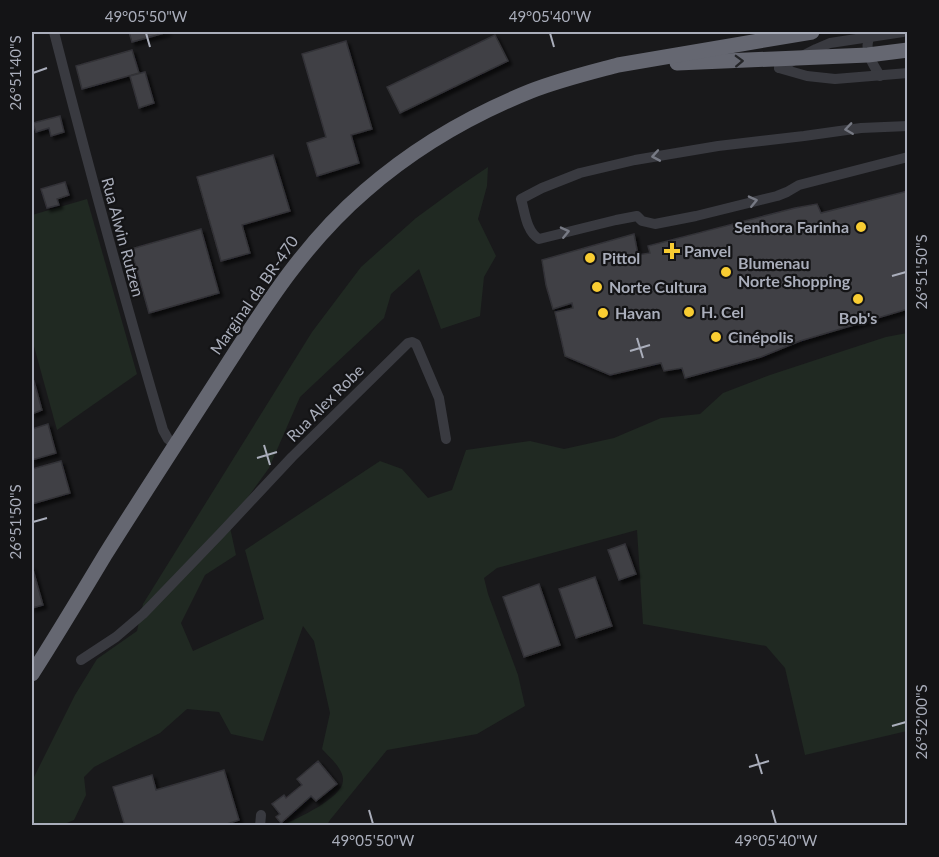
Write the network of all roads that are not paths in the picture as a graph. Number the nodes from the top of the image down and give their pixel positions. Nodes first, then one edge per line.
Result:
1 (54, 32) edge
2 (812, 32) edge
3 (903, 32) edge
4 (870, 36) junction
5 (908, 50) edge
6 (868, 55) junction
7 (798, 58) junction
8 (618, 65) junction
9 (908, 73) edge
10 (880, 76) junction
11 (908, 126) edge
12 (908, 157) edge
13 (446, 439) dead end
14 (175, 445) junction
15 (38, 660) edge
16 (81, 660) dead end
17 (32, 674) edge

1 - 14 street, Rua Alwin Rutzen
2 - 8 highway, Marginal da BR-470
3 - 4 street
4 - 6 street
4 - 7 street
5 - 6 highway
6 - 7 highway
6 - 10 street
8 -> 7 highway
7 - 10 street
8 - 14 highway, Marginal da BR-470
9 - 10 street
11 -> 12 street
13 - 16 street, Rua Alex Robe
14 - 15 highway, Marginal da BR-470
15 - 17 highway, Marginal da BR-470

